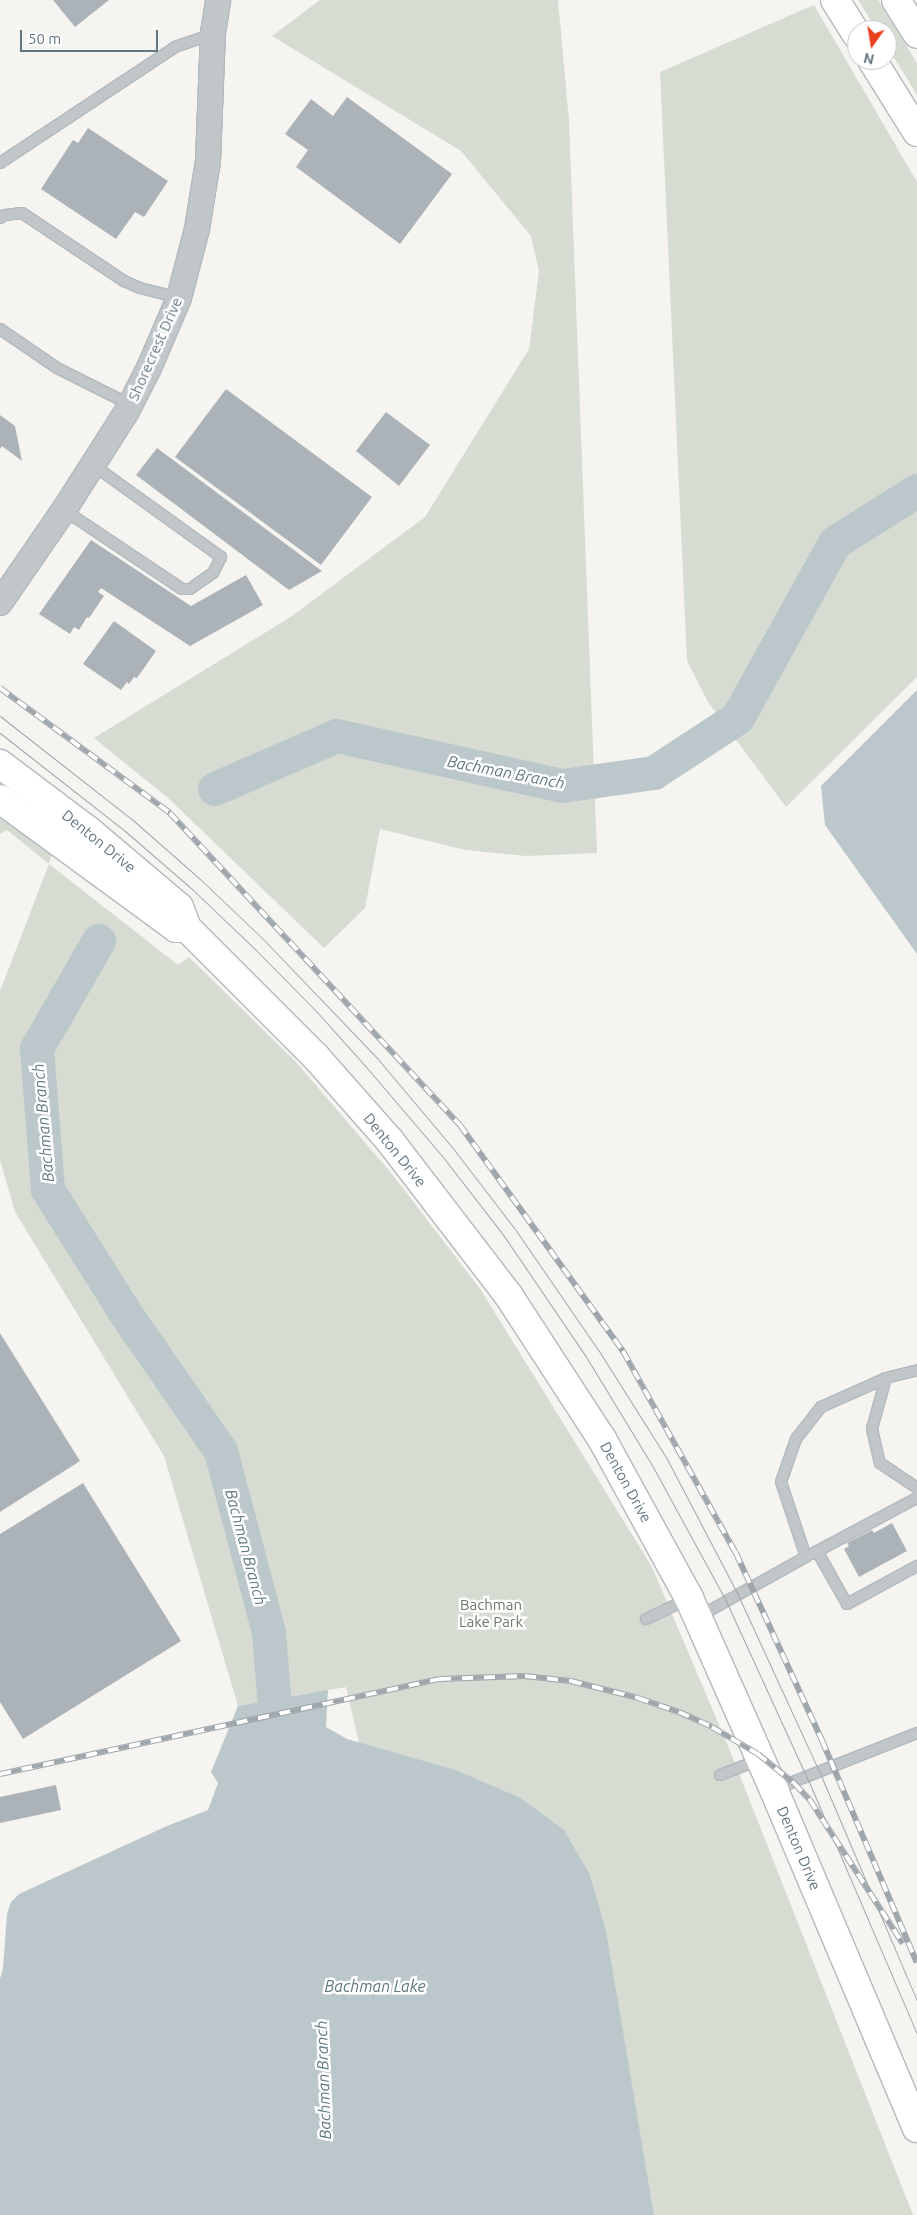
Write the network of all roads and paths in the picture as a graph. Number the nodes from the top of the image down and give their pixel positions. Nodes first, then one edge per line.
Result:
1 (218, 0) edge
2 (835, 0) edge
3 (896, 0) edge
4 (848, 20) edge
5 (213, 33) junction
6 (917, 34) edge
7 (878, 70) edge
8 (917, 132) edge
9 (0, 163) edge
10 (0, 218) edge
11 (179, 298) junction
12 (0, 329) edge
13 (131, 404) junction
14 (93, 465) junction
15 (64, 510) junction
16 (3, 591) edge
17 (0, 764) edge
18 (0, 799) edge
19 (187, 928) junction
20 (917, 1370) edge
21 (886, 1378) junction
22 (917, 1488) edge
23 (917, 1498) edge
24 (817, 1551) junction
25 (806, 1557) junction
26 (917, 1566) edge
27 (694, 1608) junction
28 (646, 1619) dead end
29 (917, 1734) edge
30 (760, 1760) junction
31 (720, 1775) dead end
32 (774, 1790) junction
33 (917, 2128) edge

1 - 5 street, Shorecrest Drive
2 - 4 main road
3 - 6 main road
5 - 9 lane
5 - 11 street, Shorecrest Drive
7 - 8 main road
10 - 11 lane
11 - 13 street, Shorecrest Drive
12 - 13 lane
13 - 14 street, Shorecrest Drive
14 - 15 street, Shorecrest Drive
14 - 15 lane
15 - 16 street, Shorecrest Drive
17 - 19 main road, Denton Drive
18 - 19 main road, Denton Drive
19 - 27 main road, Denton Drive
20 - 21 lane
21 - 22 lane
21 - 25 lane
23 - 24 lane
24 - 25 lane
24 - 26 lane
25 - 27 lane
27 - 28 lane
27 - 30 main road, Denton Drive
29 - 32 lane
30 - 31 lane
30 - 32 main road, Denton Drive
32 - 33 main road, Denton Drive

